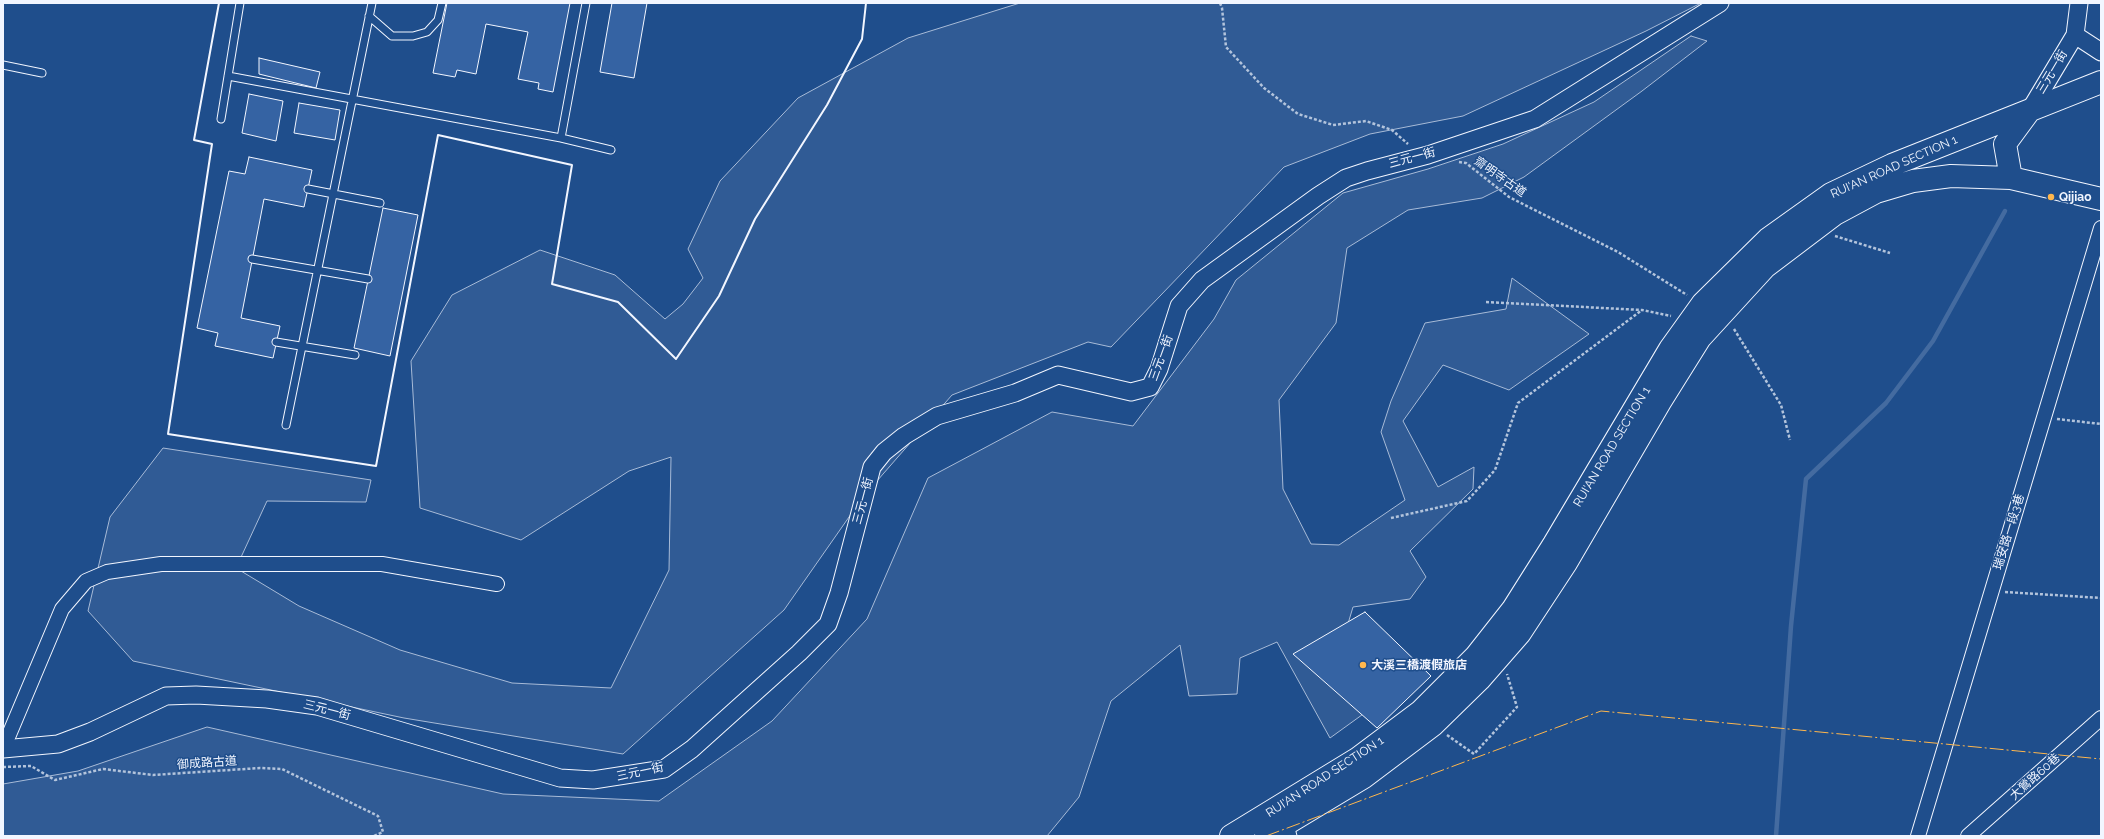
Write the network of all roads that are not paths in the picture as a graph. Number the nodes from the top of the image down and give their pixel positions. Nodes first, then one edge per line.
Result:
1 (240, 3) edge
2 (372, 3) edge
3 (442, 3) edge
4 (586, 3) edge
5 (1720, 3) edge
6 (2079, 3) edge
7 (369, 16) junction
8 (2075, 34) junction
9 (2101, 52) edge
10 (3, 65) edge
11 (42, 73) dead end
12 (228, 76) junction
13 (2101, 82) edge
14 (352, 98) junction
15 (2030, 110) junction
16 (221, 119) dead end
17 (561, 138) junction
18 (611, 150) dead end
19 (2011, 178) junction
20 (308, 189) dead end
21 (332, 194) junction
22 (2101, 199) edge
23 (380, 203) dead end
24 (2101, 228) edge
25 (252, 259) dead end
26 (317, 271) junction
27 (368, 279) dead end
28 (1706, 312) junction
29 (276, 342) dead end
30 (302, 346) junction
31 (355, 356) dead end
32 (286, 425) dead end
33 (497, 584) dead end
34 (2101, 718) edge
35 (3, 749) edge
36 (1286, 819) edge
37 (1231, 836) edge
38 (1266, 836) edge
39 (1918, 836) edge
40 (1968, 836) edge

1 - 12 lane
2 - 7 lane
3 - 7 lane
4 - 17 lane
5 - 35 street, 三元一街
6 - 8 street, 三元一街
7 - 14 lane
8 - 9 street
8 - 15 street, 三元一街
10 - 11 lane
12 - 14 lane
12 - 16 lane
13 - 15 main road, RUI'AN ROAD SECTION 1
14 - 17 lane
14 - 21 lane
15 - 19 main road
15 - 28 main road, RUI'AN ROAD SECTION 1
17 - 18 lane
19 - 22 main road, RUI'AN ROAD SECTION 1
19 - 28 main road, RUI'AN ROAD SECTION 1
20 - 21 lane
21 - 23 lane
21 - 26 lane
24 - 39 street, 瑞安路一段3巷
25 - 26 lane
26 - 27 lane
26 - 30 lane
28 - 36 main road, RUI'AN ROAD SECTION 1
28 - 36 main road, RUI'AN ROAD SECTION 1
29 - 30 lane
30 - 31 lane
30 - 32 lane
33 - 35 street
34 - 40 street, 大鶯路60巷
36 - 37 main road, RUI'AN ROAD SECTION 1
36 - 38 main road, RUI'AN ROAD SECTION 1

